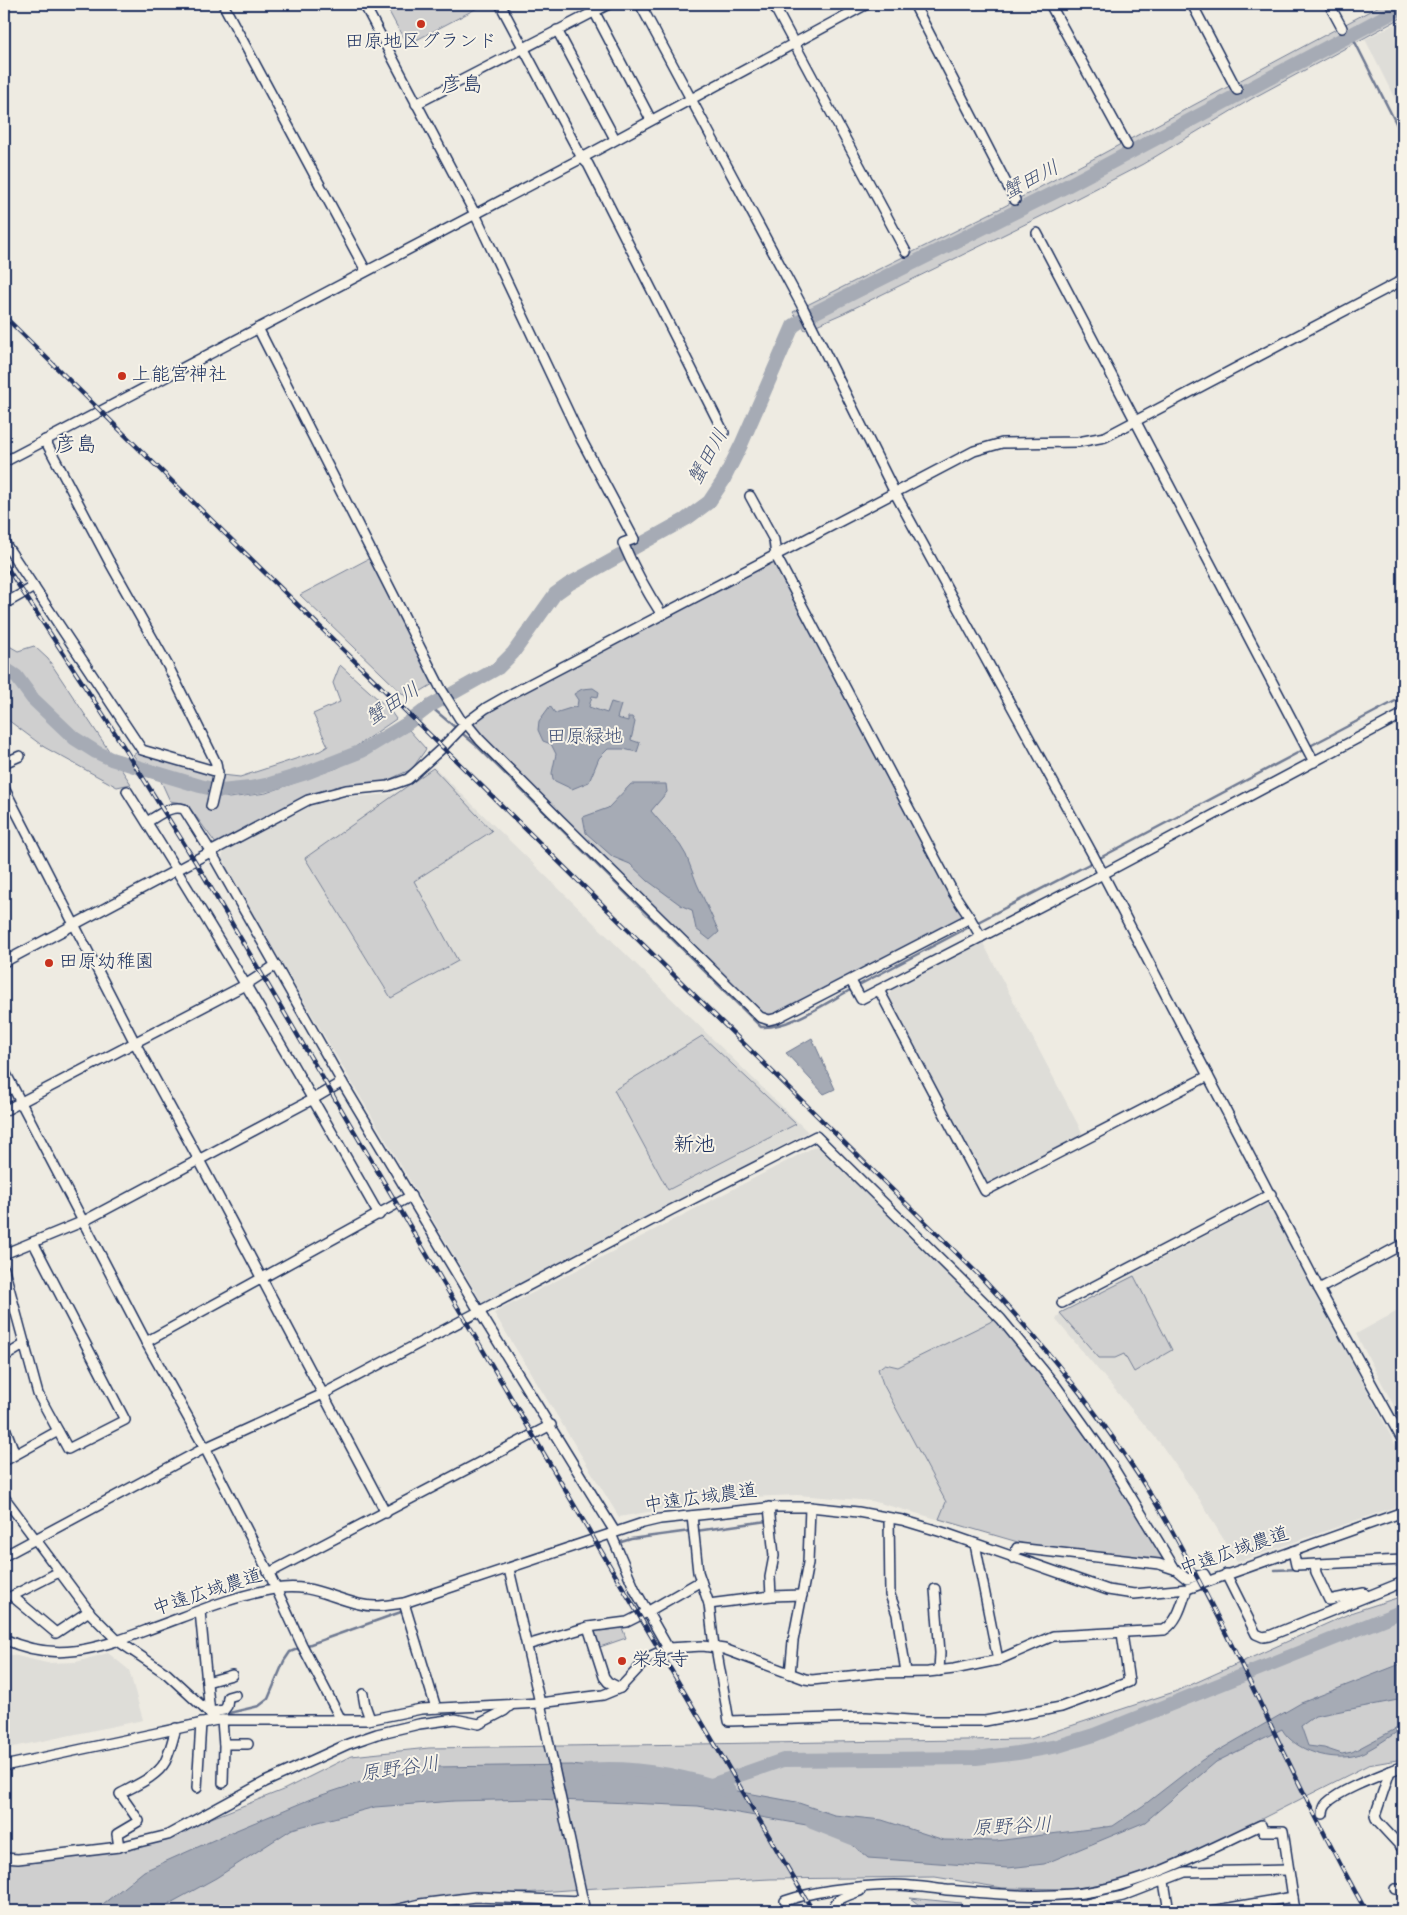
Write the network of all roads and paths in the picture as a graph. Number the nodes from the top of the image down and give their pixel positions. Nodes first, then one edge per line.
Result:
1 (223, 4) edge
2 (364, 4) edge
3 (500, 4) edge
4 (609, 4) edge
5 (640, 4) edge
6 (773, 4) edge
7 (867, 4) edge
8 (914, 4) edge
9 (1050, 4) edge
10 (1192, 4) edge
11 (1329, 4) edge
12 (594, 11) junction
13 (1342, 28) dead end
14 (557, 30) junction
15 (793, 43) junction
16 (523, 48) junction
17 (1237, 90) dead end
18 (691, 98) junction
19 (416, 104) junction
20 (651, 120) junction
21 (615, 139) junction
22 (1127, 145) dead end
23 (582, 158) junction
24 (1015, 200) dead end
25 (475, 214) junction
26 (1037, 234) dead end
27 (906, 252) dead end
28 (366, 271) junction
29 (1403, 280) edge
30 (258, 328) junction
31 (1136, 422) junction
32 (724, 433) dead end
33 (45, 440) junction
34 (4, 462) edge
35 (895, 494) junction
36 (750, 496) dead end
37 (4, 542) edge
38 (776, 556) junction
39 (34, 587) junction
40 (4, 604) edge
41 (662, 615) junction
42 (1403, 714) edge
43 (463, 721) junction
44 (20, 756) dead end
45 (1314, 760) junction
46 (4, 763) edge
47 (218, 774) junction
48 (4, 788) edge
49 (127, 791) dead end
50 (210, 806) dead end
51 (147, 822) junction
52 (211, 852) junction
53 (178, 870) junction
54 (1102, 872) junction
55 (970, 918) junction
56 (75, 924) junction
57 (981, 937) junction
58 (4, 962) edge
59 (276, 965) junction
60 (851, 981) junction
61 (244, 985) junction
62 (879, 990) junction
63 (135, 1043) junction
64 (4, 1070) edge
65 (1208, 1076) junction
66 (342, 1082) junction
67 (313, 1099) junction
68 (21, 1102) junction
69 (4, 1111) edge
70 (199, 1160) junction
71 (1271, 1194) junction
72 (412, 1196) junction
73 (379, 1215) junction
74 (84, 1221) junction
75 (33, 1242) junction
76 (1403, 1244) edge
77 (4, 1254) edge
78 (4, 1269) edge
79 (262, 1277) junction
80 (1319, 1288) junction
81 (7, 1291) edge
82 (1062, 1303) dead end
83 (478, 1311) junction
84 (146, 1342) junction
85 (25, 1344) junction
86 (4, 1357) edge
87 (323, 1394) junction
88 (4, 1425) edge
89 (550, 1425) junction
90 (58, 1431) junction
91 (1403, 1441) edge
92 (206, 1448) junction
93 (15, 1454) junction
94 (4, 1460) edge
95 (4, 1497) edge
96 (769, 1507) junction
97 (810, 1507) junction
98 (1403, 1512) edge
99 (386, 1513) junction
100 (692, 1516) junction
101 (889, 1518) junction
102 (613, 1533) junction
103 (34, 1539) junction
104 (975, 1544) junction
105 (1293, 1551) junction
106 (4, 1556) edge
107 (1013, 1558) junction
108 (1403, 1560) edge
109 (1315, 1564) junction
110 (509, 1569) junction
111 (1175, 1569) junction
112 (59, 1572) junction
113 (269, 1573) junction
114 (1226, 1574) junction
115 (701, 1581) junction
116 (1208, 1581) junction
117 (1403, 1582) edge
118 (275, 1589) junction
119 (1188, 1589) junction
120 (1386, 1589) junction
121 (935, 1590) dead end
122 (802, 1595) junction
123 (771, 1596) junction
124 (404, 1603) junction
125 (709, 1604) junction
126 (89, 1611) junction
127 (200, 1611) junction
128 (648, 1612) junction
129 (588, 1627) junction
130 (1122, 1633) junction
131 (4, 1639) edge
132 (118, 1641) junction
133 (527, 1645) junction
134 (668, 1648) junction
135 (715, 1648) junction
136 (998, 1660) junction
137 (906, 1672) junction
138 (939, 1672) junction
139 (790, 1674) junction
140 (232, 1675) dead end
141 (207, 1682) junction
142 (620, 1688) junction
143 (363, 1694) dead end
144 (235, 1695) dead end
145 (540, 1703) junction
146 (512, 1704) junction
147 (436, 1708) junction
148 (215, 1716) junction
149 (340, 1718) junction
150 (370, 1719) junction
151 (201, 1723) junction
152 (176, 1728) junction
153 (224, 1744) junction
154 (248, 1744) dead end
155 (4, 1766) edge
156 (1403, 1766) edge
157 (1390, 1771) junction
158 (223, 1783) dead end
159 (197, 1788) dead end
160 (1323, 1814) dead end
161 (119, 1847) junction
162 (1403, 1848) edge
163 (4, 1858) edge
164 (1289, 1870) junction
165 (1164, 1882) junction
166 (876, 1886) junction
167 (582, 1897) junction
168 (1293, 1897) junction
169 (785, 1901) dead end
170 (392, 1911) edge
171 (585, 1911) edge
172 (834, 1911) edge
173 (1037, 1911) edge
174 (1168, 1911) edge
175 (1211, 1911) edge
176 (1296, 1911) edge

1 - 28 street
2 - 19 street
3 - 16 street
4 - 12 street
5 - 18 street
6 - 15 street
7 - 15 street
8 - 24 street
9 - 22 street
10 - 17 street
11 - 13 street
12 - 14 street
12 - 20 street
14 - 16 street
14 - 21 street
15 - 18 street
15 - 27 street
16 - 19 street
16 - 23 street
18 - 20 street
18 - 35 street
19 - 25 street
20 - 21 street
21 - 23 street
23 - 25 street
23 - 32 street
25 - 28 street
25 - 41 street
26 - 31 street
28 - 30 street
29 - 31 street
30 - 33 street
30 - 43 street
31 - 35 street
31 - 45 street
33 - 34 street
33 - 47 street
35 - 38 street
35 - 54 street
36 - 38 street
37 - 39 street
38 - 41 street
38 - 55 street
39 - 40 street
39 - 47 street
41 - 43 street
42 - 45 street
43 - 52 street
43 - 60 street
44 - 46 street
45 - 54 street
47 - 50 street
48 - 56 street
49 - 51 street
51 - 52 street
51 - 53 street
52 - 53 street
52 - 59 street
53 - 56 street
53 - 61 street
54 - 57 street
54 - 65 street
55 - 57 street
55 - 60 street
56 - 58 street
56 - 63 street
57 - 62 street
59 - 61 street
59 - 66 street
60 - 62 street
61 - 63 street
61 - 67 street
62 - 65 street
63 - 68 street
63 - 70 street
64 - 68 street
65 - 71 street
66 - 67 street
66 - 72 street
67 - 70 street
67 - 73 street
68 - 69 street
68 - 74 street
70 - 74 street
70 - 79 street
71 - 80 street
71 - 82 street
72 - 73 street
72 - 83 street
73 - 79 street
74 - 75 street
74 - 84 street
75 - 77 street
75 - 90 street
76 - 80 street
78 - 81 street
79 - 84 street
79 - 87 street
80 - 91 street
81 - 85 street
83 - 87 street
83 - 89 street
83 - 111 street
84 - 92 street
85 - 86 street
85 - 90 street
87 - 92 street
87 - 99 street
88 - 93 street
89 - 99 street
89 - 102 street
90 - 93 street
92 - 103 street
92 - 113 street
93 - 94 street
95 - 103 street
96 - 97 street, 中遠広域農道
96 - 100 street, 中遠広域農道
96 - 123 street
97 - 101 street, 中遠広域農道
97 - 122 street
98 - 105 street, 中遠広域農道
99 - 113 street
100 - 102 street, 中遠広域農道
100 - 115 street
101 - 104 street, 中遠広域農道
101 - 137 street
102 - 110 street, 中遠広域農道
102 - 128 street
103 - 106 street
103 - 112 street
104 - 107 street, 中遠広域農道
104 - 136 street
105 - 109 street
105 - 114 street, 中遠広域農道
107 - 111 street
107 - 119 street, 中遠広域農道
108 - 109 street
109 - 120 street
110 - 124 street, 中遠広域農道
110 - 133 street
111 - 116 street
112 - 126 street
112 - 126 street
113 - 118 street
114 - 116 street, 中遠広域農道
114 - 120 street
115 - 125 street
115 - 128 street
116 - 119 street, 中遠広域農道
117 - 120 street
118 - 124 street, 中遠広域農道
118 - 127 street, 中遠広域農道
118 - 149 street
119 - 130 street
121 - 138 street
122 - 123 street
122 - 139 street
123 - 125 street
124 - 147 street
125 - 135 street
126 - 132 street
127 - 132 street, 中遠広域農道
127 - 141 street
128 - 129 street
128 - 134 street
129 - 133 street
129 - 142 street
130 - 135 street
130 - 136 street
131 - 132 street, 中遠広域農道
132 - 148 street
133 - 145 street
134 - 135 street
134 - 142 street
135 - 139 street
136 - 138 street
137 - 138 street
137 - 139 street
140 - 141 street
141 - 148 street
142 - 145 street
143 - 150 street
144 - 148 street
145 - 146 street
145 - 167 street
146 - 147 street
146 - 161 street
147 - 150 street
148 - 149 street
148 - 151 street
148 - 153 street
149 - 150 street
151 - 152 street
151 - 159 street
152 - 155 street
152 - 161 street
153 - 154 street
153 - 158 street
156 - 157 street
157 - 160 street
157 - 162 street
161 - 163 street
164 - 165 street
164 - 166 street
164 - 168 street
165 - 173 street
165 - 174 street
166 - 169 street
166 - 172 street
167 - 170 street
167 - 171 street
168 - 175 street
168 - 176 street

